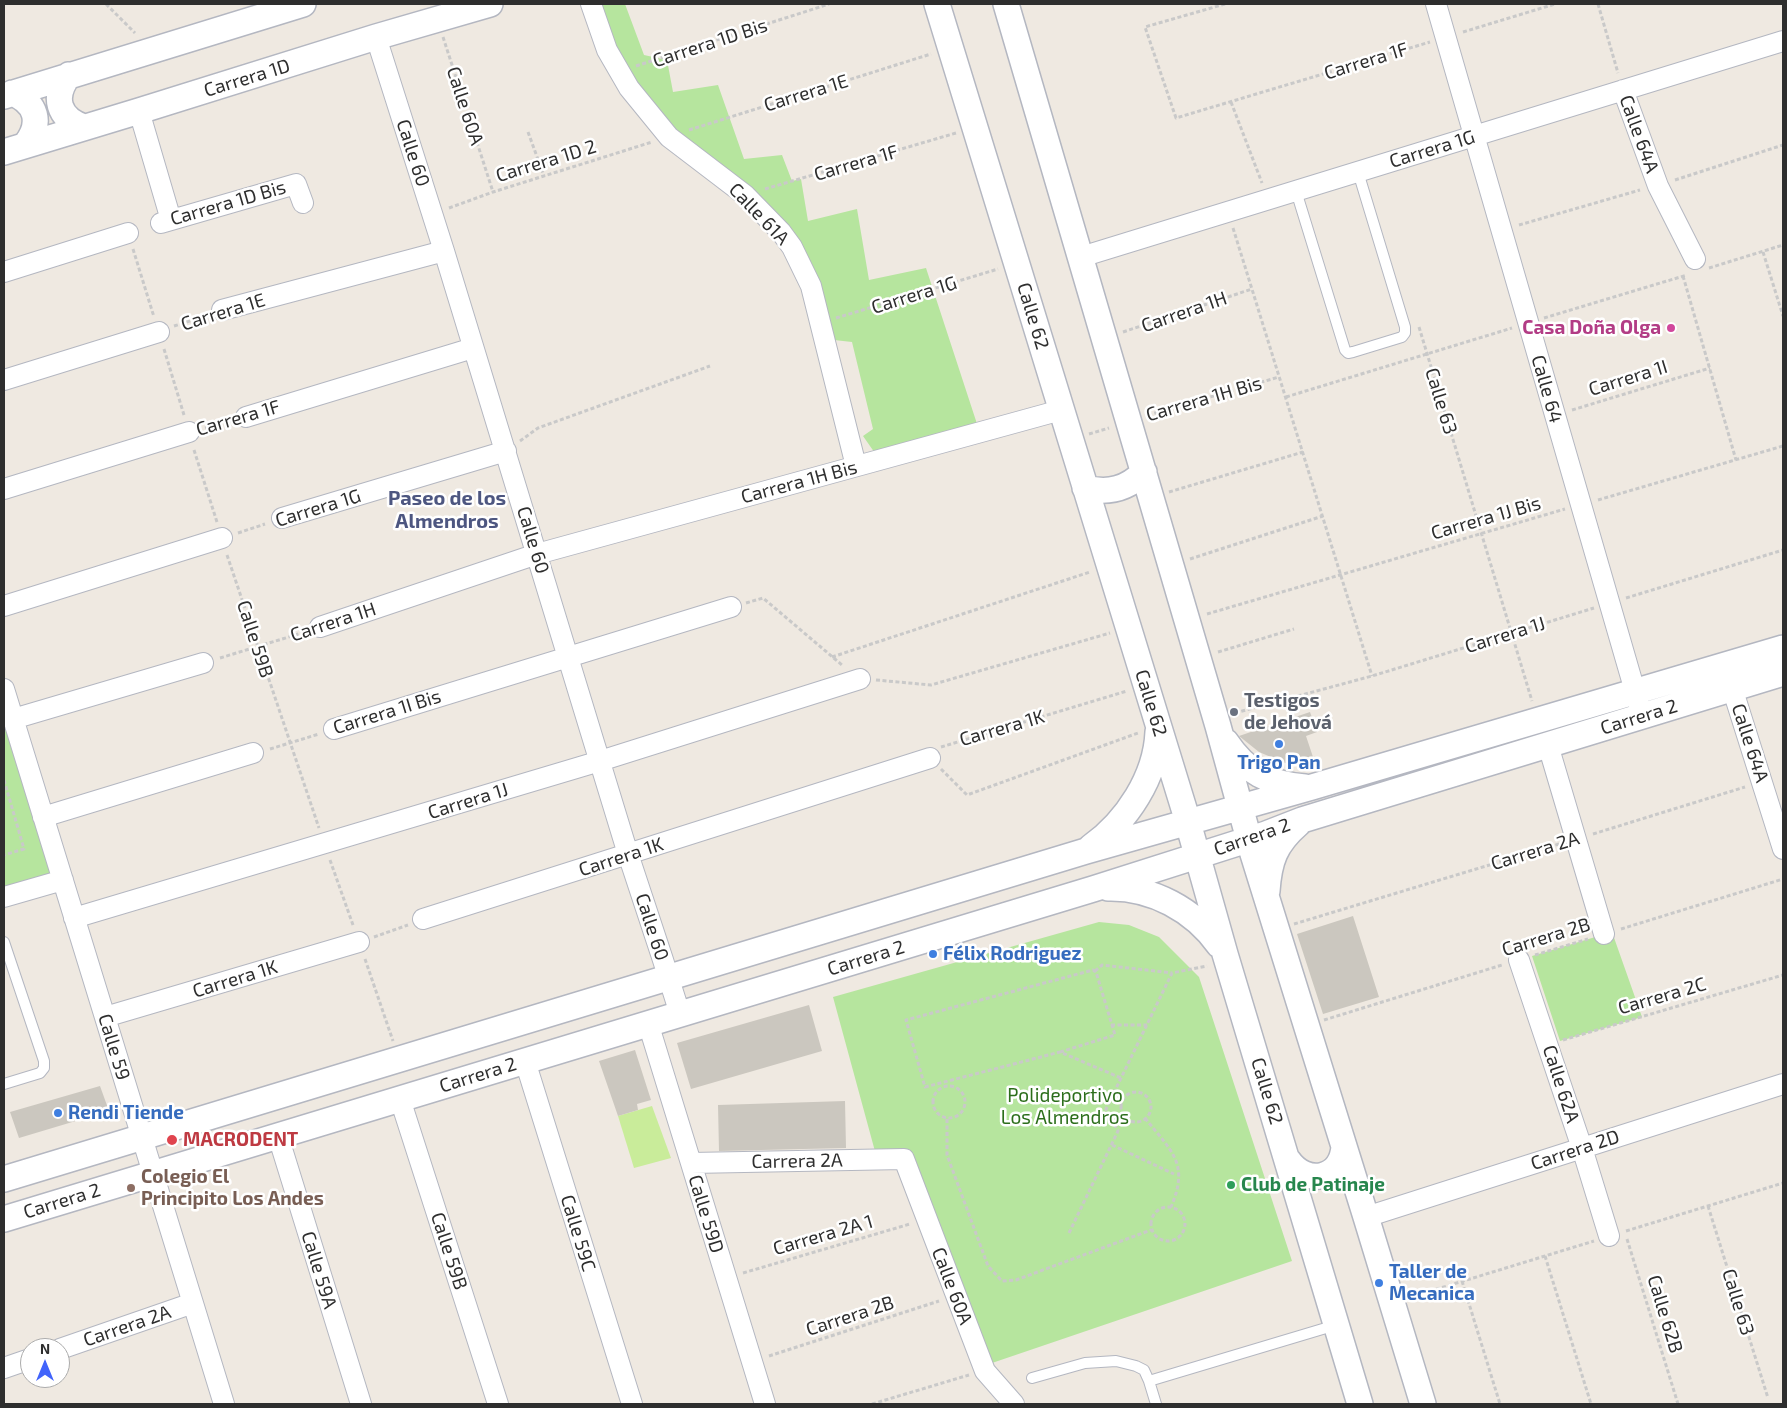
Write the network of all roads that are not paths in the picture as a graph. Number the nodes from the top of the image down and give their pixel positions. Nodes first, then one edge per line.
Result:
1 (302, 4) edge
2 (490, 4) edge
3 (591, 4) edge
4 (938, 4) edge
5 (1006, 4) edge
6 (1436, 4) edge
7 (376, 37) junction
8 (1783, 41) edge
9 (69, 76) junction
10 (1623, 90) junction
11 (8, 94) edge
12 (139, 111) junction
13 (84, 127) junction
14 (1474, 136) junction
15 (15, 148) edge
16 (1358, 172) junction
17 (1296, 191) junction
18 (303, 203) dead end
19 (128, 233) road end
20 (444, 251) junction
21 (1081, 257) junction
22 (1695, 259) dead end
23 (4, 272) edge
24 (222, 310) road end
25 (159, 332) road end
26 (473, 348) junction
27 (4, 380) edge
28 (1061, 410) junction
29 (246, 417) road end
30 (189, 432) road end
31 (506, 451) junction
32 (856, 466) junction
33 (1144, 472) junction
34 (1085, 488) junction
35 (4, 489) edge
36 (282, 518) road end
37 (222, 538) road end
38 (537, 554) junction
39 (4, 606) edge
40 (731, 607) road end
41 (320, 627) road end
42 (1783, 648) edge
43 (567, 656) junction
44 (203, 663) road end
45 (1783, 673) edge
46 (1729, 677) junction
47 (860, 679) road end
48 (4, 689) edge
49 (1635, 692) junction
50 (1642, 716) junction
51 (13, 719) junction
52 (1226, 720) junction
53 (334, 729) road end
54 (1151, 729) junction
55 (1548, 745) junction
56 (253, 753) road end
57 (930, 758) road end
58 (600, 761) junction
59 (1312, 787) junction
60 (1240, 808) junction
61 (43, 817) junction
62 (1302, 820) junction
63 (1188, 823) junction
64 (1249, 839) junction
65 (1783, 849) edge
66 (1086, 851) junction
67 (628, 854) junction
68 (1197, 856) junction
69 (63, 880) junction
70 (1093, 889) junction
71 (4, 897) edge
72 (1268, 901) junction
73 (74, 918) junction
74 (423, 919) road end
75 (856, 921) junction
76 (1604, 934) road end
77 (4, 942) edge
78 (359, 942) road end
79 (869, 956) junction
80 (1218, 960) junction
81 (1519, 960) road end
82 (669, 977) junction
83 (680, 1014) junction
84 (105, 1017) junction
85 (648, 1023) junction
86 (524, 1061) junction
87 (4, 1084) edge
88 (1783, 1084) edge
89 (400, 1098) junction
90 (278, 1136) junction
91 (142, 1137) junction
92 (1344, 1147) junction
93 (1582, 1148) junction
94 (904, 1159) joint
95 (1288, 1160) junction
96 (691, 1162) junction
97 (153, 1173) junction
98 (4, 1179) edge
99 (1366, 1216) junction
100 (4, 1219) edge
101 (1617, 1234) road end
102 (193, 1303) junction
103 (1336, 1325) junction
104 (70, 1346) edge
105 (20, 1362) edge
106 (4, 1368) edge
107 (1032, 1378) dead end
108 (1150, 1381) junction
109 (224, 1404) edge
110 (361, 1404) edge
111 (498, 1404) edge
112 (632, 1404) edge
113 (765, 1404) edge
114 (1014, 1404) edge
115 (1156, 1404) edge
116 (1360, 1404) edge
117 (1423, 1404) edge

1 - 9 street
2 - 7 street, Carrera 1D
3 - 32 street, Calle 61A
4 - 28 street, Calle 62
5 - 21 street
6 - 14 street, Calle 64
7 - 12 street, Carrera 1D
7 - 20 street, Calle 60
8 - 10 street, Carrera 1G
9 - 11 street
9 - 13 street
10 - 14 street, Carrera 1G
10 - 22 street, Calle 64A
11 - 15 street
12 - 13 street, Carrera 1D
12 - 18 street, Carrera 1D Bis
13 - 15 street, Carrera 1D
14 - 16 street, Carrera 1G
14 - 49 street, Calle 64
16 - 17 street, Carrera 1G
16 - 17 lane
17 - 21 street, Carrera 1G
19 - 23 street
20 - 24 street, Carrera 1E
20 - 26 street, Calle 60
21 - 33 street
25 - 27 street, Carrera 1E
26 - 29 street, Carrera 1F
26 - 31 street, Calle 60
28 - 32 street, Carrera 1H Bis
28 - 34 street, Calle 62
30 - 35 street, Carrera 1F
31 - 36 street, Carrera 1G
31 - 38 street, Calle 60
32 - 38 street, Carrera 1H Bis
33 - 34 street
33 - 52 street
34 - 54 street, Calle 62
37 - 39 street
38 - 41 street, Carrera 1H
38 - 43 street, Calle 60
40 - 43 street, Carrera 1I Bis
42 - 46 street, Carrera 2
43 - 53 street, Carrera 1I Bis
43 - 58 street, Calle 60
44 - 51 street
45 - 46 street, Carrera 2
46 - 49 street, Carrera 2
46 - 50 street, Carrera 2
46 - 65 street, Calle 64A
47 - 58 street, Carrera 1J
48 - 51 street, Calle 59
49 - 50 street, Calle 64
49 - 59 street, Carrera 2
50 - 55 street, Carrera 2
51 - 61 street, Calle 59
52 - 59 street
52 - 60 street
54 - 63 street, Calle 62
54 - 66 street
55 - 62 street, Carrera 2
55 - 76 street
56 - 61 street
57 - 67 street, Carrera 1K
58 - 67 street, Calle 60
58 - 73 street, Carrera 1J
59 - 60 street, Carrera 2
60 - 63 street, Carrera 2
60 - 64 street
61 - 69 street, Calle 59
62 - 64 street, Carrera 2
62 - 72 street
63 - 66 street, Carrera 2
63 - 68 street, Calle 62
64 - 68 street, Carrera 2
64 - 72 street
66 - 75 street, Carrera 2
67 - 74 street, Carrera 1K
67 - 82 street, Calle 60
68 - 70 street, Carrera 2
68 - 80 street, Calle 62
69 - 71 street
69 - 73 street, Calle 59
70 - 79 street, Carrera 2
70 - 80 street
72 - 92 street
73 - 84 street, Calle 59
75 - 79 street
75 - 82 street, Carrera 2
77 - 87 lane
78 - 84 street, Carrera 1K
79 - 83 street, Carrera 2
80 - 95 street, Calle 62
81 - 93 street, Calle 62A
82 - 83 street, Calle 60
82 - 91 street, Carrera 2
83 - 85 street, Carrera 2
84 - 91 street, Calle 59
85 - 86 street, Carrera 2
85 - 96 street, Calle 59D
86 - 89 street, Carrera 2
86 - 112 street, Calle 59C
88 - 93 street, Carrera 2D
89 - 90 street, Carrera 2
89 - 111 street, Calle 59B
90 - 97 street, Carrera 2
90 - 110 street, Calle 59A
91 - 97 street, Calle 59
91 - 98 street, Carrera 2
92 - 95 street
92 - 99 street
93 - 99 street, Carrera 2D
93 - 101 street, Calle 62A
94 - 96 street, Carrera 2A
94 - 114 street, Calle 60A
95 - 103 street, Calle 62
96 - 113 street, Calle 59D
97 - 100 street, Carrera 2
97 - 102 street, Calle 59
99 - 117 street
102 - 104 street, Carrera 2A
102 - 109 street, Calle 59
103 - 108 lane
103 - 116 street, Calle 62
105 - 106 street
107 - 108 lane
108 - 115 lane

